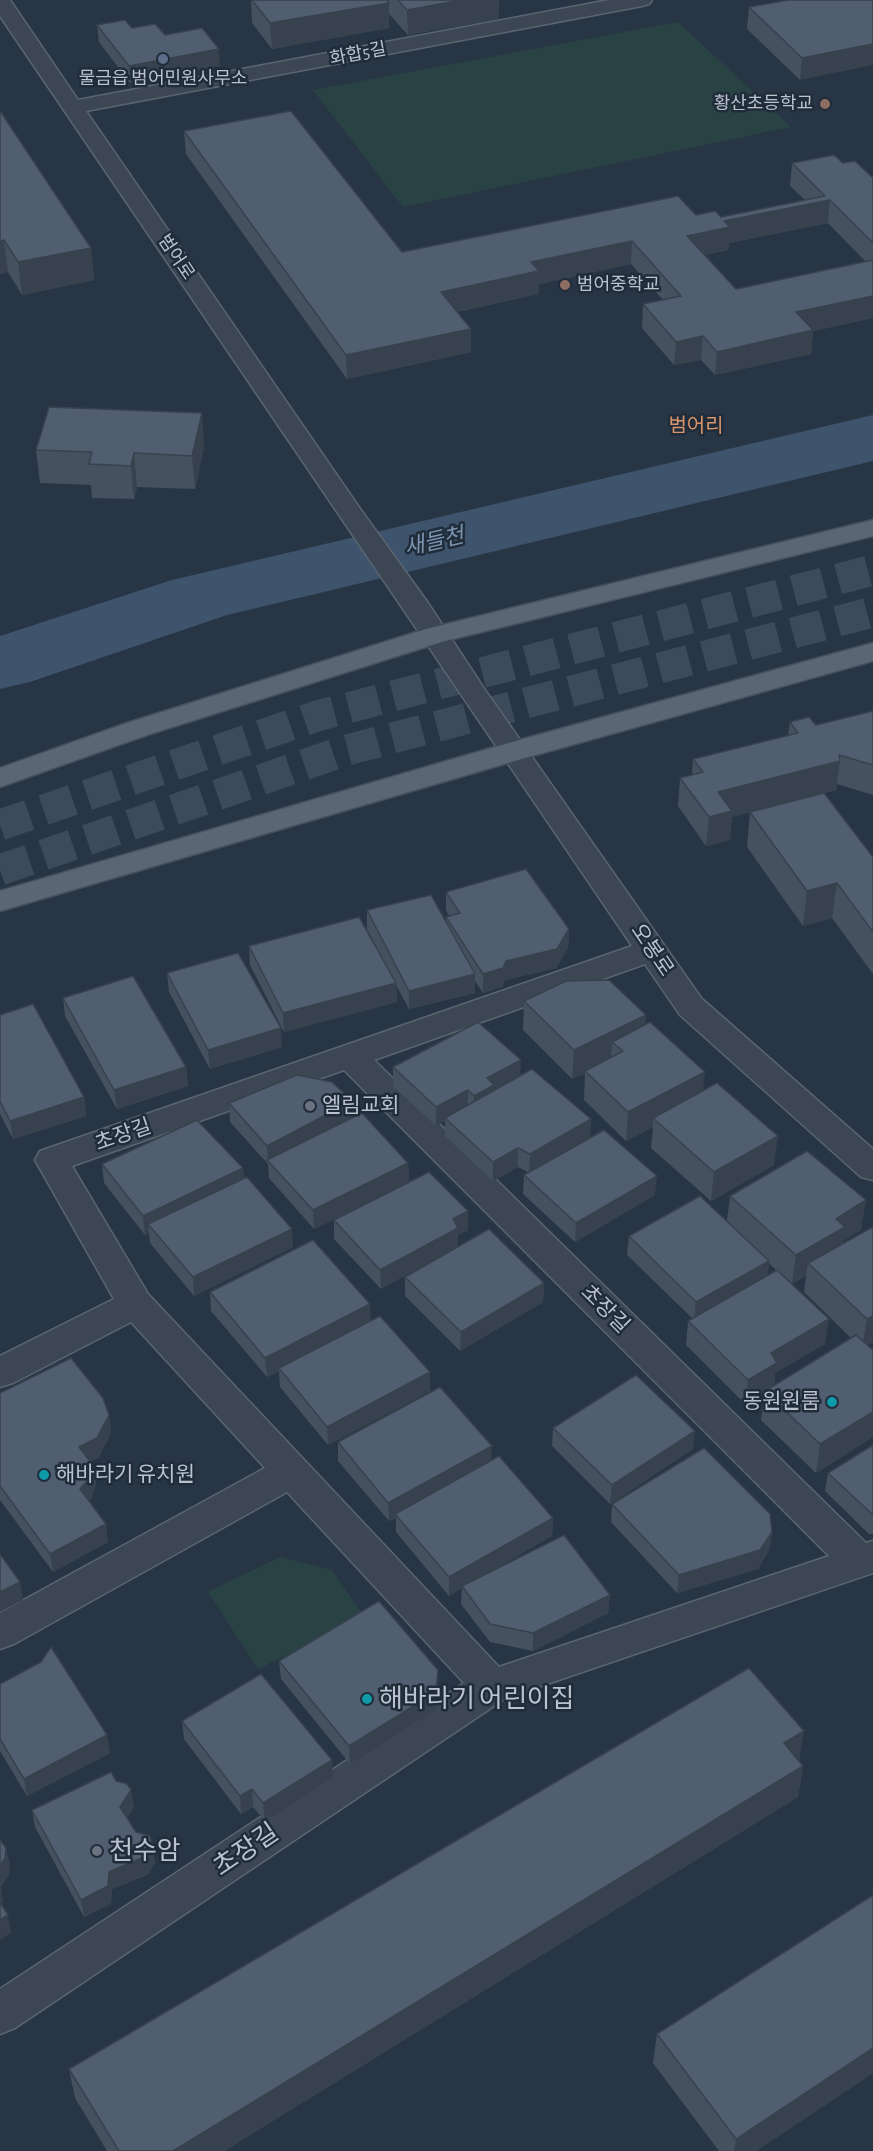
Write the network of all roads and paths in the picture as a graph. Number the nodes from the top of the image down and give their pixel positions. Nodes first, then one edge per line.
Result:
1 (637, 0) edge
2 (0, 1) edge
3 (74, 106) junction
4 (873, 528) edge
5 (435, 635) junction
6 (873, 652) edge
7 (515, 751) junction
8 (0, 778) edge
9 (0, 900) edge
10 (652, 950) junction
11 (350, 1056) junction
12 (873, 1168) edge
13 (135, 1304) junction
14 (0, 1373) edge
15 (290, 1472) junction
16 (866, 1560) edge
17 (0, 1632) edge
18 (492, 1686) junction
19 (0, 2014) edge

1 - 3 street, 화합5길
2 - 3 street, 범어로
3 - 5 street, 범어로
4 - 5 main road
5 - 7 street, 오봉로
5 - 8 main road
6 - 7 main road
7 - 9 main road
7 - 10 street, 오봉로
10 - 11 street, 초장길
10 - 12 street, 오봉로
11 - 13 street, 초장길
11 - 16 street, 초장길
13 - 14 street
13 - 15 street, 초장길
15 - 17 street
15 - 18 street, 초장길
16 - 18 street, 초장길
18 - 19 street, 초장길

